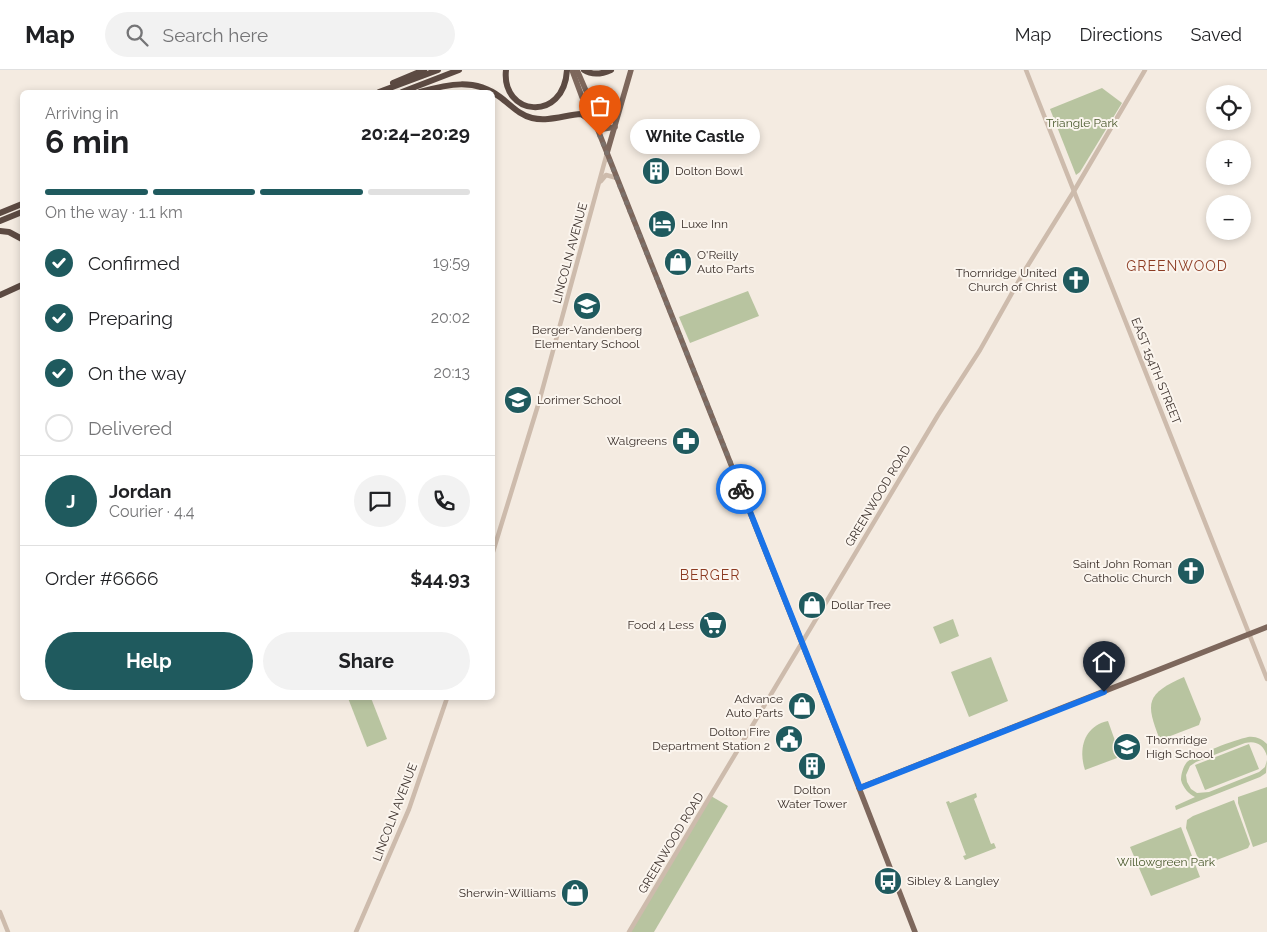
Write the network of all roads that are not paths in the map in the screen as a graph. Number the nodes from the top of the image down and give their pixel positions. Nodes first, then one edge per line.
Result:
1 (424, 70) edge
2 (438, 70) edge
3 (459, 70) edge
4 (506, 70) edge
5 (567, 70) edge
6 (572, 70) edge
7 (577, 70) edge
8 (584, 70) edge
9 (611, 70) edge
10 (631, 70) edge
11 (1026, 70) edge
12 (1145, 70) edge
13 (380, 90) edge
14 (383, 90) edge
15 (407, 90) edge
16 (428, 90) edge
17 (489, 90) edge
18 (495, 94) edge
19 (586, 100) junction
20 (596, 124) junction
21 (615, 127) junction
22 (607, 153) junction
23 (617, 178) junction
24 (600, 182) junction
25 (1074, 191) junction
26 (20, 205) edge
27 (0, 213) edge
28 (20, 213) edge
29 (0, 221) edge
30 (0, 231) edge
31 (20, 238) edge
32 (20, 286) edge
33 (0, 295) edge
34 (495, 546) edge
35 (1267, 627) edge
36 (1250, 634) junction
37 (802, 643) junction
38 (1267, 679) edge
39 (446, 700) edge
40 (860, 788) junction
41 (0, 912) edge
42 (8, 932) edge
43 (356, 932) edge
44 (630, 932) edge
45 (915, 932) edge

1 - 13 highway
2 - 14 highway
3 - 15 highway
4 - 5 highway
6 - 19 main road
7 - 19 main road
8 - 9 highway
10 - 21 main road, LINCOLN AVENUE
11 - 25 street, EAST 154TH STREET
12 - 25 street, GREENWOOD ROAD
16 - 17 highway
18 - 20 highway
19 - 20 main road
20 - 21 main road
20 - 22 main road
21 - 22 main road, LINCOLN AVENUE
22 - 23 main road
22 - 24 street, LINCOLN AVENUE
23 - 24 street
23 - 37 main road
24 - 34 street, LINCOLN AVENUE
25 - 36 street, EAST 154TH STREET
25 - 37 street, GREENWOOD ROAD
26 - 27 highway
28 - 29 highway
30 - 31 highway
32 - 33 highway
35 - 36 main road
36 - 38 street, EAST 154TH STREET
36 - 40 main road
37 - 40 main road
37 - 44 street, GREENWOOD ROAD
39 - 43 street, LINCOLN AVENUE
40 - 45 main road
41 - 42 street

